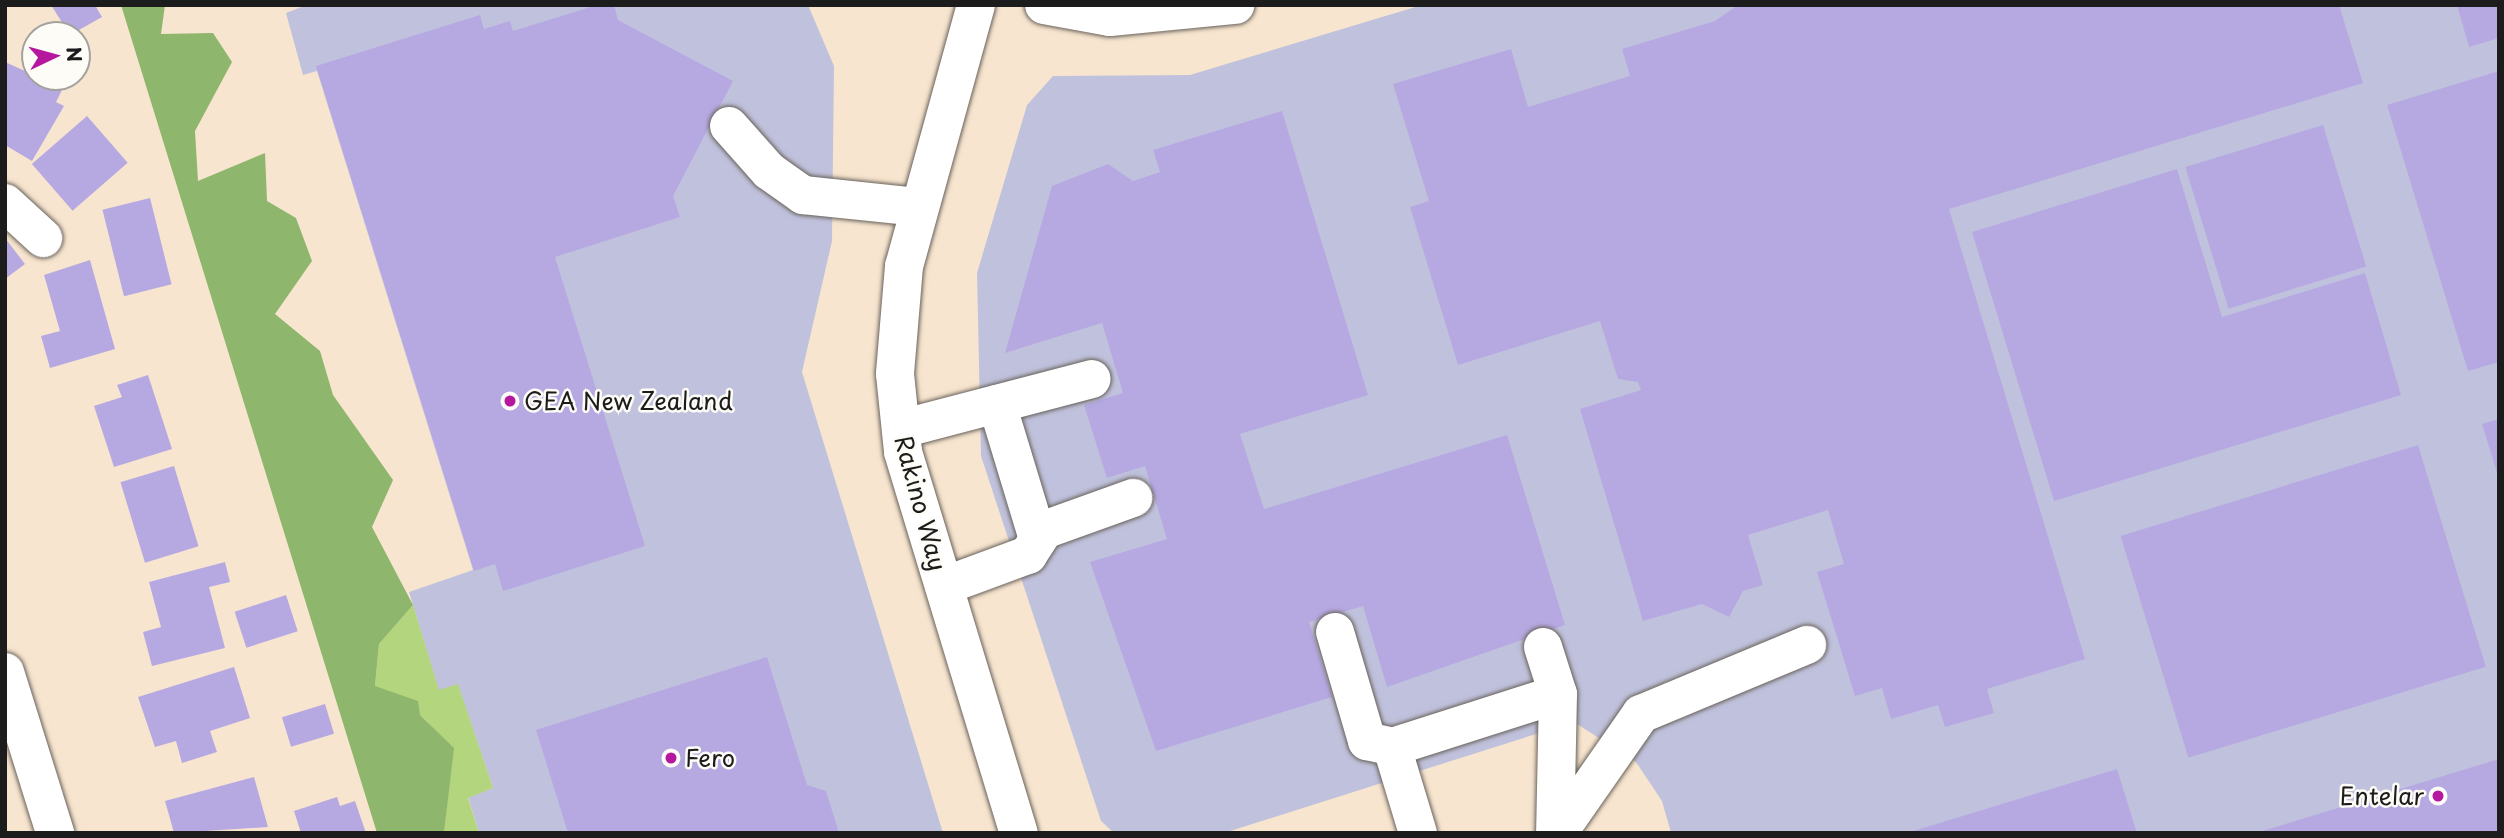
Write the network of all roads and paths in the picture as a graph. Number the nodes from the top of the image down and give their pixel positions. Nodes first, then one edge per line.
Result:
1 (975, 5) edge
2 (1044, 5) edge
3 (1235, 5) edge
4 (729, 126) dead end
5 (5, 203) edge
6 (919, 207) junction
7 (43, 238) dead end
8 (1092, 379) dead end
9 (997, 404) junction
10 (901, 429) junction
11 (1133, 498) dead end
12 (1038, 539) junction
13 (944, 586) junction
14 (1335, 632) dead end
15 (1808, 645) dead end
16 (1544, 647) dead end
17 (5, 673) edge
18 (1558, 694) junction
19 (1392, 747) junction
20 (55, 833) edge
21 (1018, 833) edge
22 (1418, 833) edge
23 (1556, 833) edge

1 - 6 street, Rakino Way
2 - 3 street
4 - 6 street
5 - 7 street
6 - 10 street, Rakino Way
8 - 9 street
9 - 10 street
9 - 12 street
10 - 13 street, Rakino Way
11 - 12 street
12 - 13 street
13 - 21 street, Rakino Way
14 - 19 street
15 - 23 street
16 - 18 street
17 - 20 street
18 - 19 street
18 - 23 street
19 - 22 street

